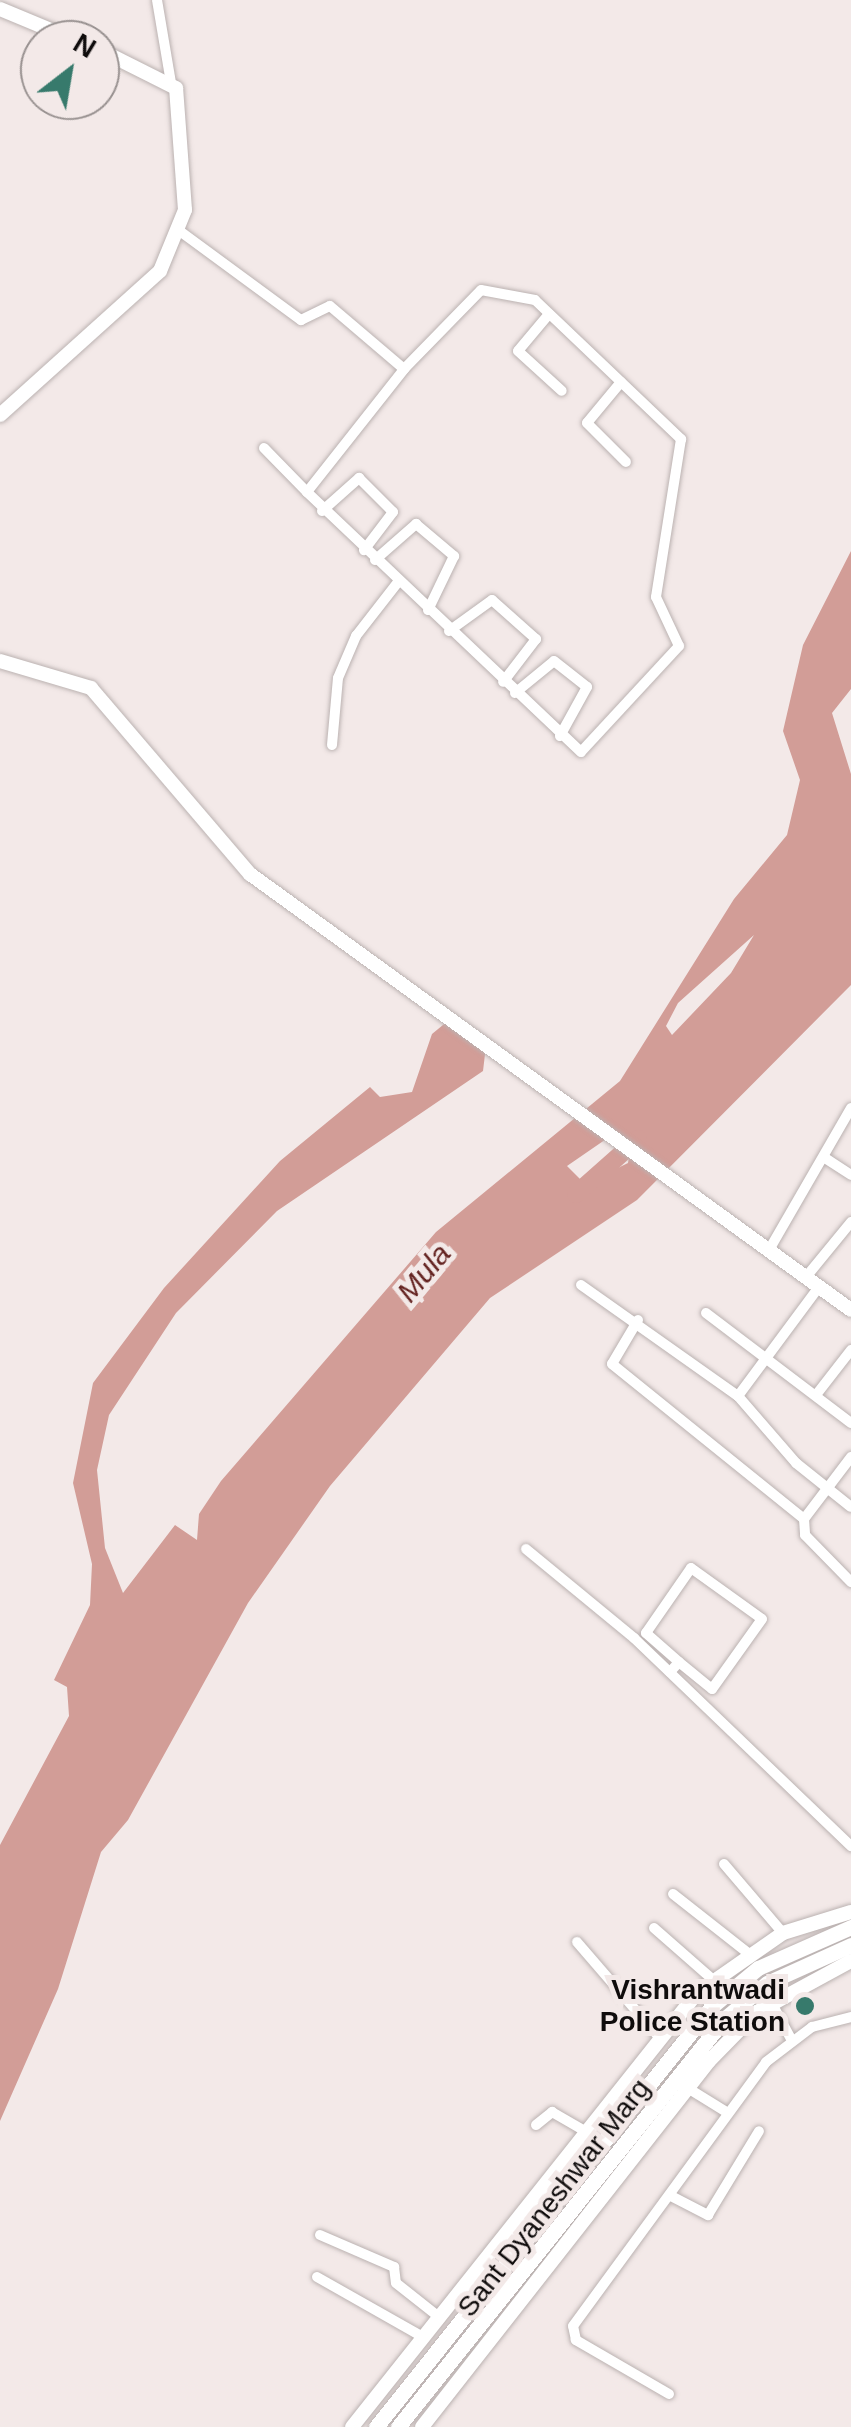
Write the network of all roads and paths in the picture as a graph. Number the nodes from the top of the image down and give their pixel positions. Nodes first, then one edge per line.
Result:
1 (157, 0) edge
2 (0, 10) edge
3 (25, 20) edge
4 (120, 59) edge
5 (171, 83) junction
6 (177, 229) junction
7 (549, 314) junction
8 (404, 369) junction
9 (621, 382) junction
10 (562, 391) dead end
11 (0, 415) edge
12 (264, 448) dead end
13 (626, 462) dead end
14 (307, 492) junction
15 (322, 511) junction
16 (364, 550) junction
17 (375, 560) junction
18 (398, 582) junction
19 (428, 610) junction
20 (449, 631) junction
21 (0, 661) edge
22 (503, 682) junction
23 (515, 693) junction
24 (560, 736) junction
25 (332, 744) dead end
26 (851, 1108) edge
27 (825, 1158) junction
28 (851, 1175) edge
29 (851, 1222) edge
30 (768, 1250) junction
31 (806, 1277) junction
32 (581, 1285) dead end
33 (819, 1287) junction
34 (848, 1302) edge
35 (706, 1313) dead end
36 (638, 1320) junction
37 (851, 1350) edge
38 (767, 1357) junction
39 (816, 1395) junction
40 (738, 1396) junction
41 (851, 1422) edge
42 (851, 1458) edge
43 (826, 1488) junction
44 (851, 1507) edge
45 (804, 1518) junction
46 (526, 1549) dead end
47 (851, 1582) edge
48 (678, 1662) junction
49 (670, 1672) junction
50 (851, 1846) edge
51 (724, 1864) dead end
52 (673, 1894) dead end
53 (851, 1912) edge
54 (851, 1927) edge
55 (654, 1928) dead end
56 (783, 1932) junction
57 (577, 1942) dead end
58 (851, 1945) edge
59 (748, 1952) junction
60 (851, 1961) edge
61 (712, 1979) junction
62 (771, 2002) junction
63 (851, 2016) edge
64 (658, 2036) junction
65 (791, 2039) junction
66 (686, 2087) junction
67 (728, 2113) junction
68 (536, 2125) dead end
69 (583, 2130) junction
70 (760, 2131) dead end
71 (671, 2196) junction
72 (320, 2234) dead end
73 (317, 2276) dead end
74 (438, 2317) junction
75 (423, 2337) junction
76 (669, 2394) dead end
77 (352, 2427) edge
78 (376, 2427) edge
79 (398, 2427) edge
80 (422, 2427) edge

1 - 5 street
2 - 3 street
4 - 5 street
5 - 6 street
6 - 8 street
6 - 11 street
7 - 8 street
7 - 9 street
7 - 10 street
8 - 14 street
9 - 13 street
9 - 24 street
12 - 14 street
14 - 15 street
15 - 16 street
15 - 16 street
16 - 17 street
17 - 18 street
17 - 19 street
18 - 19 street
18 - 25 street
19 - 20 street
20 - 22 street
20 - 22 street
21 - 30 street
22 - 23 street
23 - 24 street
23 - 24 street
26 - 27 street
27 - 28 street
27 - 30 street
29 - 31 street
30 - 31 street
31 - 33 street
32 - 36 street
33 - 34 street
33 - 38 street
35 - 38 street
36 - 40 street
36 - 45 street
37 - 39 street
38 - 39 street
38 - 40 street
39 - 41 street
40 - 43 street
42 - 43 street
43 - 44 street
43 - 45 street
45 - 47 street
46 - 49 street
48 - 48 street
48 - 49 street
49 - 50 street
51 - 56 street
52 - 59 street
53 - 56 street
54 - 78 main road, Sant Dyaneshwar Marg
55 - 61 street
56 - 59 street
57 - 64 street
58 - 79 main road, Sant Dyaneshwar Marg
59 - 61 street
60 - 62 street
61 - 64 street
62 - 65 street
62 - 66 street
63 - 65 street
64 - 69 street
65 - 67 street
66 - 67 street
66 - 80 street
67 - 71 street
68 - 69 street
69 - 74 street
70 - 71 street
71 - 76 street
72 - 74 street
73 - 75 street
74 - 75 street
75 - 77 street

